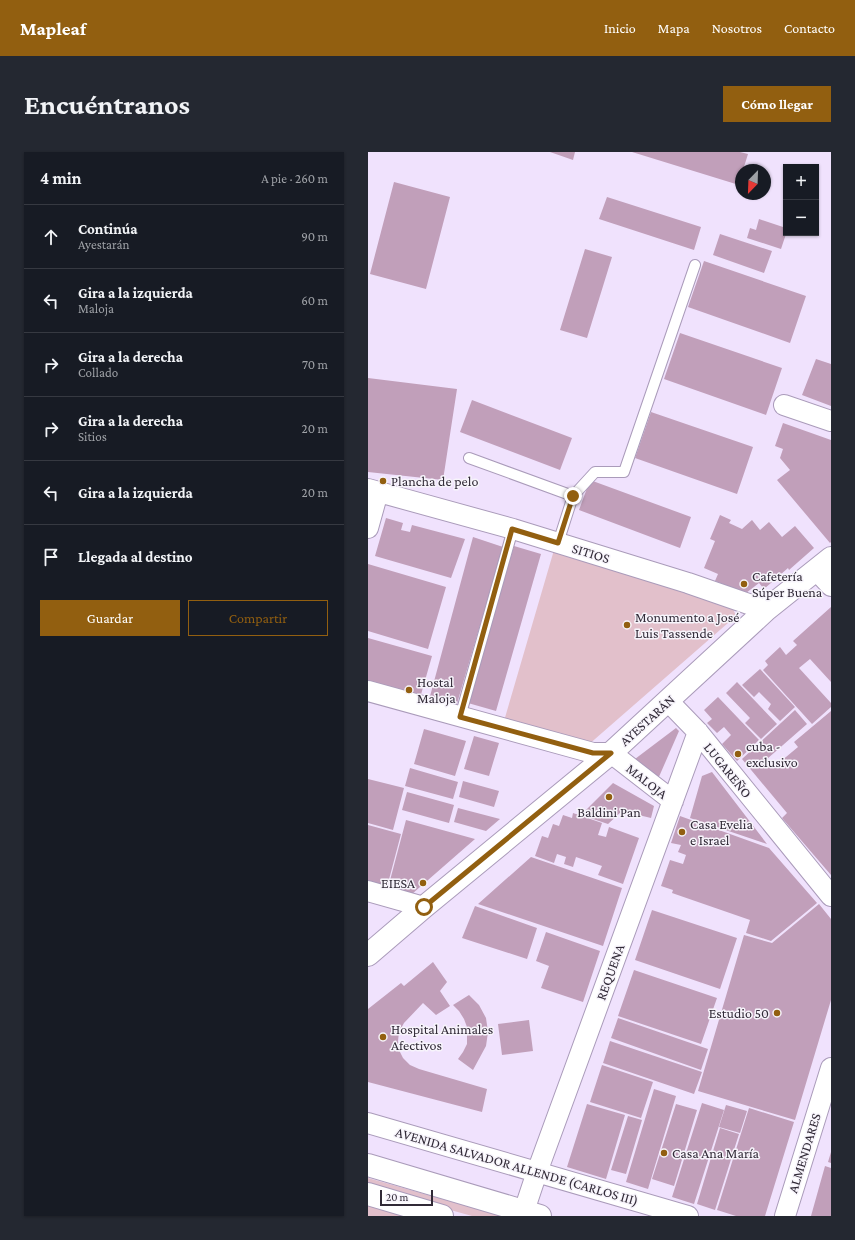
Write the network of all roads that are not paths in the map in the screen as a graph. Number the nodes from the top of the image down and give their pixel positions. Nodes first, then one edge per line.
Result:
1 (695, 265) dead end
2 (784, 405) dead end
3 (831, 421) edge
4 (469, 458) dead end
5 (373, 490) edge
6 (573, 496) junction
7 (368, 528) edge
8 (512, 529) junction
9 (558, 543) junction
10 (823, 564) edge
11 (831, 586) edge
12 (766, 610) junction
13 (368, 691) edge
14 (668, 701) junction
15 (460, 717) junction
16 (698, 732) junction
17 (611, 753) junction
18 (673, 801) junction
19 (368, 890) edge
20 (831, 896) edge
21 (424, 907) junction
22 (368, 955) edge
23 (831, 1068) edge
24 (368, 1123) edge
25 (368, 1165) edge
26 (537, 1172) junction
27 (368, 1194) edge
28 (532, 1214) edge
29 (442, 1216) edge
30 (688, 1216) edge
31 (785, 1216) edge

1 - 6 lane
2 - 3 street
4 - 6 lane
5 - 7 street
5 - 8 street, SITIOS
6 - 9 lane
8 - 9 street, SITIOS
8 - 15 lane
9 - 12 street, SITIOS
10 - 11 street
10 - 12 main road, AYESTARÁN
12 - 14 main road, AYESTARÁN
13 - 15 street
14 - 16 street, LUGAREÑO
14 - 17 main road, AYESTARÁN
15 - 17 street
16 - 18 street, REQUENA
16 - 20 street, LUGAREÑO
17 - 18 street, MALOJA
17 - 21 main road, AYESTARÁN
18 - 26 street, REQUENA
19 - 21 street
21 - 22 main road, AYESTARÁN
23 - 31 street, ALMENDARES
24 - 26 street, AVENIDA SALVADOR ALLENDE (CARLOS III)
25 - 28 main road
26 - 28 street, REQUENA
26 - 30 street, AVENIDA SALVADOR ALLENDE (CARLOS III)
27 - 29 main road

